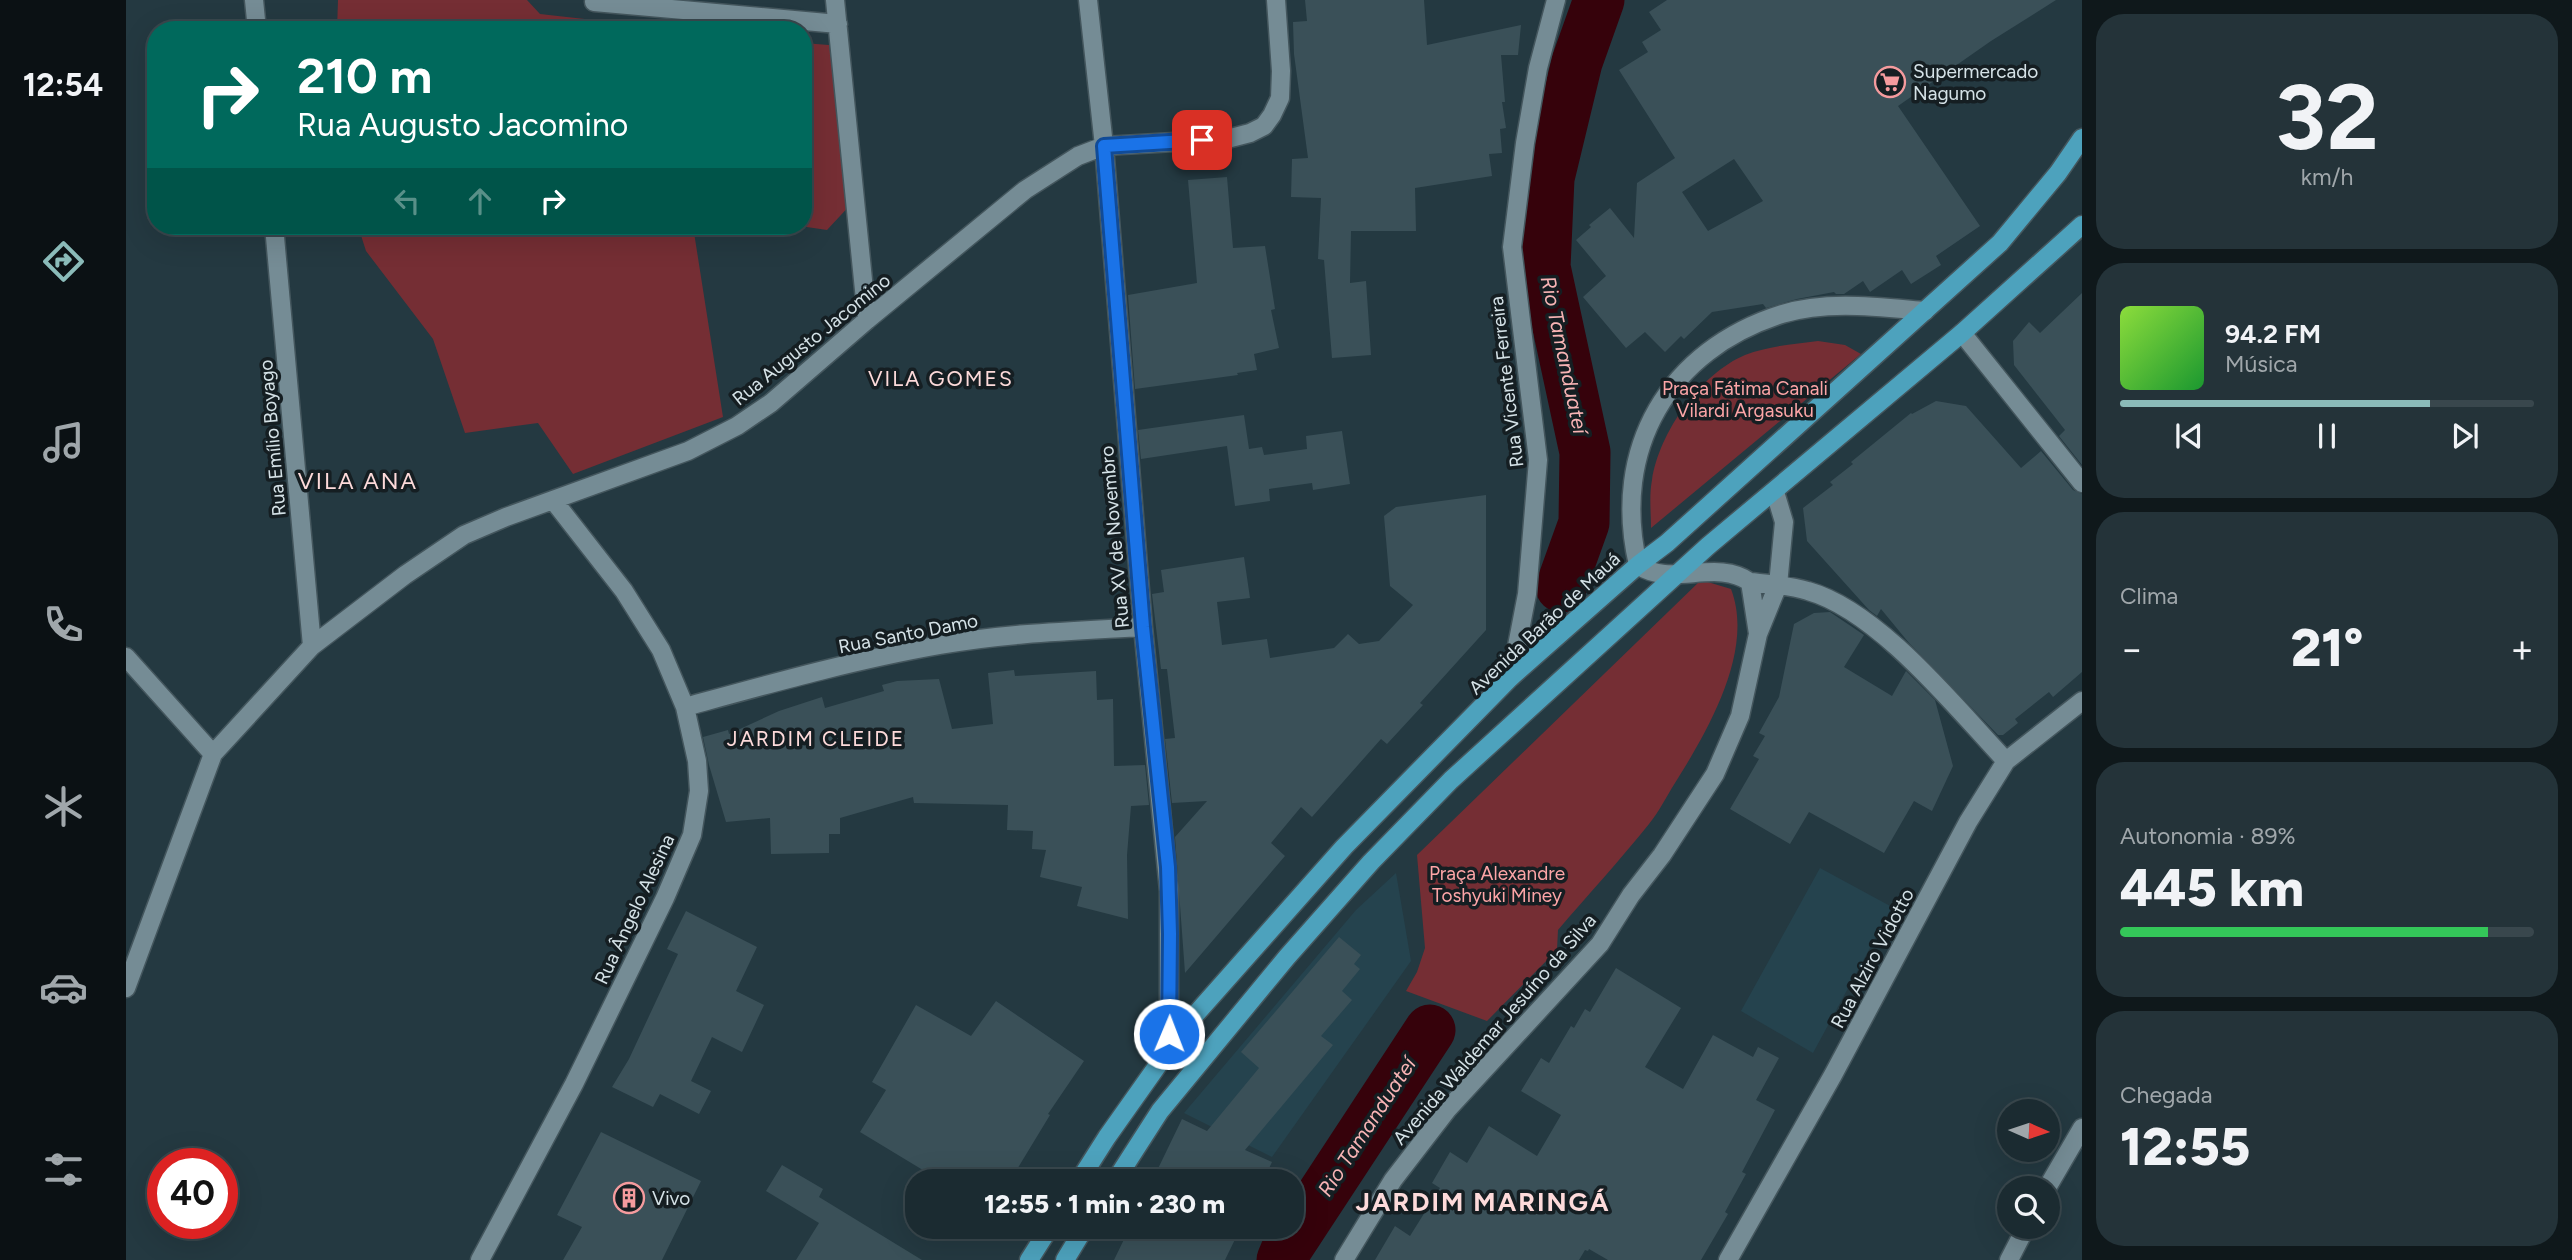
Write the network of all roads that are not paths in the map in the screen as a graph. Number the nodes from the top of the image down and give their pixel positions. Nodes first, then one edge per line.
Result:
1 (254, 0) edge
2 (835, 0) edge
3 (1088, 0) edge
4 (1276, 0) edge
5 (1556, 0) edge
6 (594, 2) dead end
7 (256, 21) edge
8 (805, 21) edge
9 (812, 22) edge
10 (838, 24) junction
11 (2082, 138) edge
12 (1104, 146) junction
13 (2082, 226) edge
14 (275, 235) edge
15 (1925, 311) junction
16 (867, 320) junction
17 (1962, 333) junction
18 (2082, 483) edge
19 (1774, 492) junction
20 (553, 500) junction
21 (1638, 565) junction
22 (1678, 574) junction
23 (1750, 582) junction
24 (1778, 584) junction
25 (1143, 627) junction
26 (1758, 634) junction
27 (312, 646) junction
28 (126, 657) edge
29 (1511, 677) junction
30 (2082, 701) edge
31 (685, 708) junction
32 (213, 754) junction
33 (2006, 761) junction
34 (126, 988) edge
35 (1168, 1051) junction
36 (2082, 1128) edge
37 (1087, 1169) edge
38 (1123, 1169) edge
39 (2054, 1176) edge
40 (1042, 1239) edge
41 (1078, 1239) edge
42 (2019, 1239) edge
43 (480, 1260) edge
44 (1029, 1260) edge
45 (1065, 1260) edge
46 (1344, 1260) edge
47 (1728, 1260) edge
48 (2008, 1260) edge

1 - 7 street
2 - 10 street
3 - 12 street, Rua XV de Novembro
4 - 12 street, Rua Augusto Jacomino
5 - 29 street, Rua Vicente Ferreira
6 - 8 street
9 - 10 street
10 - 16 street
11 - 15 main road, Avenida Barão de Mauá
12 - 16 street, Rua Augusto Jacomino
12 - 25 street, Rua XV de Novembro
13 - 17 main road
14 - 27 street, Rua Emílio Boyago
15 - 21 main road, Avenida Barão de Mauá
15 - 21 street
16 - 20 street, Rua Augusto Jacomino
17 - 18 street
17 - 19 main road
19 - 22 main road
19 - 24 street
20 - 27 street, Rua Augusto Jacomino
20 - 31 street, Rua Ângelo Alesina
21 - 22 street
21 - 29 main road, Avenida Barão de Mauá
22 - 23 street
22 - 38 main road
23 - 24 street
23 - 26 street
24 - 26 street
24 - 33 street
25 - 31 street, Rua Santo Damo
25 - 35 street, Rua XV de Novembro
26 - 46 street, Avenida Waldemar Jesuíno da Silva
27 - 32 street, Rua Augusto Jacomino
28 - 32 street
29 - 35 main road, Avenida Barão de Mauá
30 - 33 street, Rua Alziro Vidotto
31 - 43 street, Rua Ângelo Alesina
32 - 34 street
33 - 47 street, Rua Alziro Vidotto
35 - 37 main road, Avenida Barão de Mauá
36 - 39 street
40 - 44 main road
41 - 45 main road
42 - 48 street

